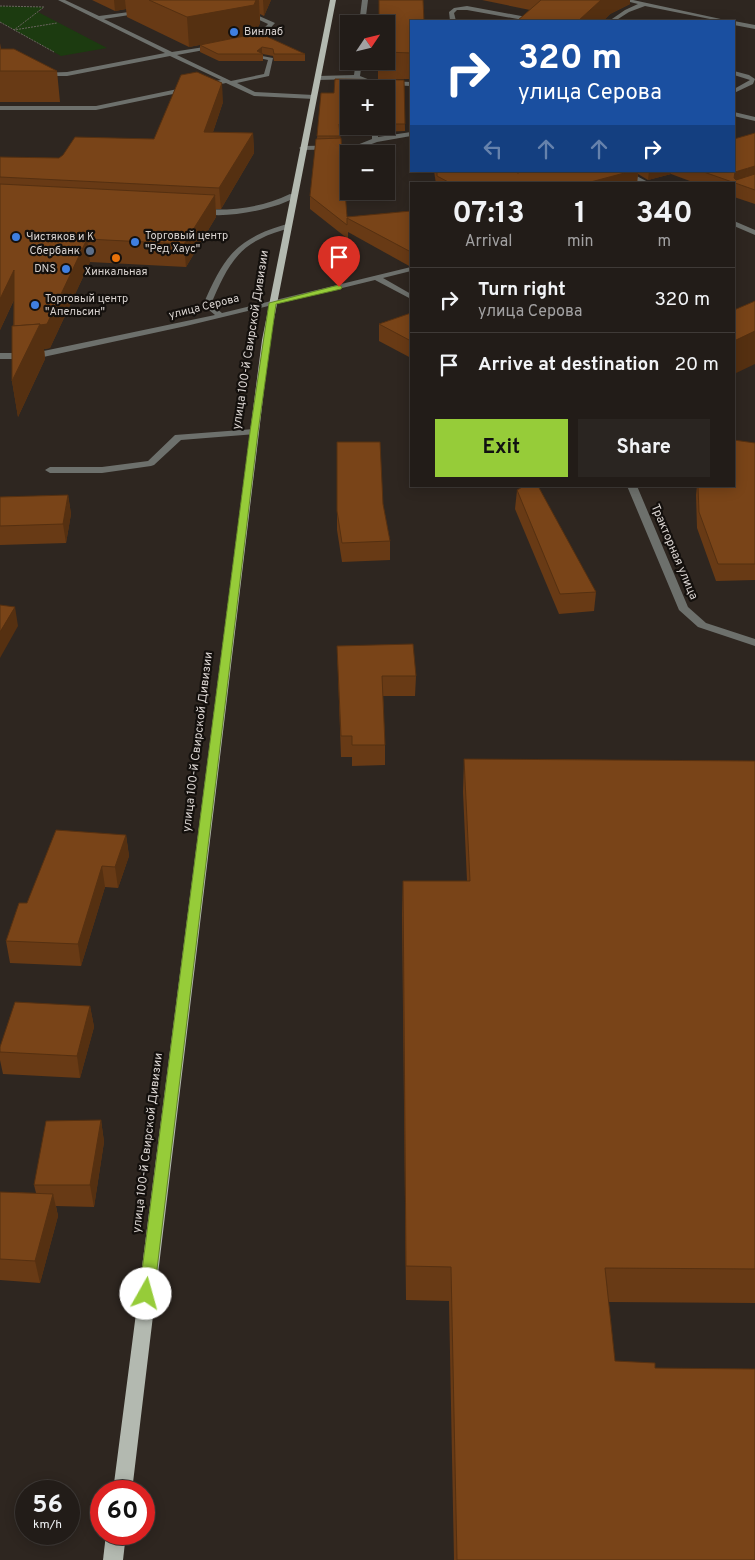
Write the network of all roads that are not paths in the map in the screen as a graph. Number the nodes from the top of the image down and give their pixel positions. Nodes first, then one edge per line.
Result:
1 (61, 0) edge
2 (333, 0) edge
3 (365, 0) edge
4 (625, 0) edge
5 (644, 4) junction
6 (153, 9) dead end
7 (243, 10) dead end
8 (363, 15) edge
9 (96, 17) junction
10 (453, 20) edge
11 (532, 20) edge
12 (614, 20) edge
13 (722, 20) edge
14 (735, 23) edge
15 (755, 27) edge
16 (244, 40) edge
17 (226, 44) edge
18 (171, 54) junction
19 (262, 58) edge
20 (358, 70) edge
21 (735, 73) edge
22 (30, 74) edge
23 (357, 77) junction
24 (318, 78) junction
25 (228, 82) junction
26 (410, 84) edge
27 (735, 91) edge
28 (314, 97) junction
29 (0, 108) edge
30 (735, 114) edge
31 (755, 119) edge
32 (410, 134) edge
33 (375, 135) edge
34 (375, 140) junction
35 (367, 145) edge
36 (302, 148) junction
37 (340, 150) edge
38 (624, 172) edge
39 (645, 182) edge
40 (293, 196) junction
41 (193, 211) edge
42 (735, 223) edge
43 (287, 226) junction
44 (755, 233) edge
45 (410, 269) edge
46 (377, 278) junction
47 (410, 296) edge
48 (272, 303) junction
49 (219, 314) junction
50 (0, 356) edge
51 (254, 432) junction
52 (50, 470) dead end
53 (632, 487) edge
54 (755, 643) edge
55 (123, 1480) edge
56 (115, 1545) edge
57 (113, 1560) edge

1 - 9 street
2 - 24 main road, улица 100-й Свирской Дивизии
3 - 8 street
4 - 5 street
5 - 12 street
5 - 13 street
6 - 9 street
7 - 16 street
9 - 18 street
10 - 11 street
14 - 15 street
17 - 18 street
18 - 22 street
18 - 25 street
19 - 25 street
20 - 23 street
21 - 27 street
23 - 24 street
23 - 26 street
24 - 28 main road, улица 100-й Свирской Дивизии
25 - 28 street
25 - 29 street
28 - 36 main road, улица 100-й Свирской Дивизии
30 - 31 street
32 - 34 street
33 - 34 street
34 - 35 street
36 - 37 street
36 - 40 main road, улица 100-й Свирской Дивизии
38 - 39 street
40 - 41 street
40 - 43 main road, улица 100-й Свирской Дивизии
42 - 44 street
43 - 48 main road, улица 100-й Свирской Дивизии
43 - 49 street
45 - 46 street, улица Серова
46 - 47 street
46 - 48 street, улица Серова
48 - 49 street, улица Серова
48 - 51 main road, улица 100-й Свирской Дивизии
49 - 50 street, улица Серова
51 - 52 street
51 - 55 main road, улица 100-й Свирской Дивизии
53 - 54 street, Тракторная улица
56 - 57 main road

